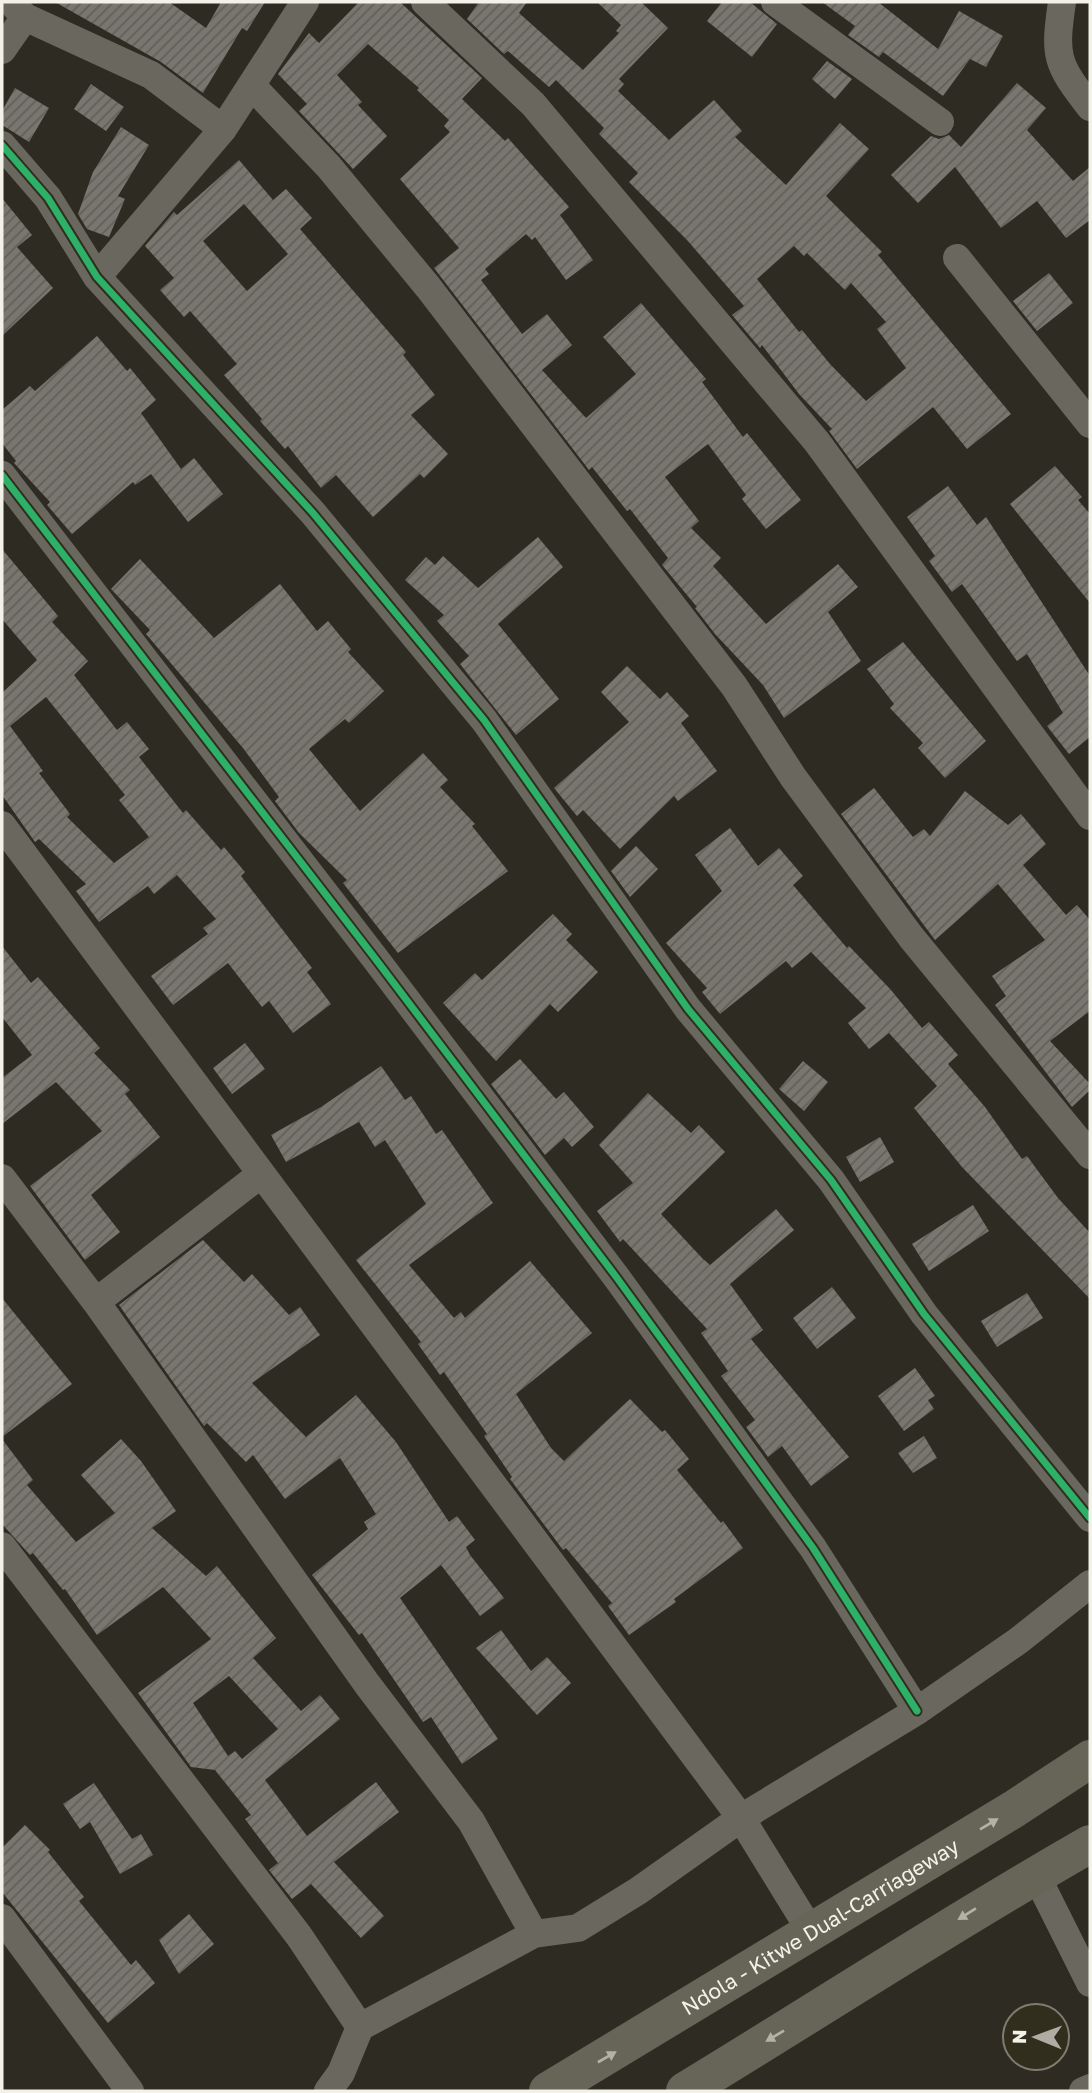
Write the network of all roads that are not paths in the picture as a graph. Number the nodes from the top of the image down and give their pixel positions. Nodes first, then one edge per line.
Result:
1 (305, 2) edge
2 (425, 2) edge
3 (775, 2) edge
4 (1062, 2) edge
5 (18, 9) edge
6 (2, 50) edge
7 (253, 87) junction
8 (1090, 107) edge
9 (940, 122) dead end
10 (223, 129) junction
11 (2, 145) edge
12 (957, 258) dead end
13 (97, 276) junction
14 (1090, 424) edge
15 (2, 475) edge
16 (1090, 816) edge
17 (2, 825) edge
18 (1090, 1155) edge
19 (261, 1174) junction
20 (2, 1178) edge
21 (96, 1302) junction
22 (1090, 1518) edge
23 (2, 1546) edge
24 (1090, 1584) edge
25 (917, 1711) junction
26 (1090, 1759) edge
27 (741, 1818) junction
28 (1090, 1844) edge
29 (1036, 1875) junction
30 (2, 1918) edge
31 (810, 1930) junction
32 (534, 1934) junction
33 (1090, 1983) edge
34 (360, 2027) junction
35 (1090, 2088) edge
36 (130, 2091) edge
37 (328, 2091) edge
38 (548, 2091) edge
39 (685, 2091) edge
40 (1083, 2091) edge

1 - 7 street
2 - 16 street
3 - 9 street
4 - 8 street
5 - 6 street
5 - 10 street
7 - 10 street
7 - 18 street
10 - 13 street
11 - 13 street
12 - 14 street
13 - 22 street
15 - 25 street
17 - 19 street
19 - 21 street
19 - 27 street
20 - 21 street
21 - 32 street
23 - 34 street
24 - 25 street
25 - 27 street
31 -> 26 highway, Ndola - Kitwe Dual-Carriageway
27 - 31 street
27 - 32 street
28 - 29 highway
29 - 33 street
29 -> 39 highway
30 - 36 street
38 -> 31 highway, Ndola - Kitwe Dual-Carriageway
32 - 34 street
34 - 37 street
35 - 40 street

